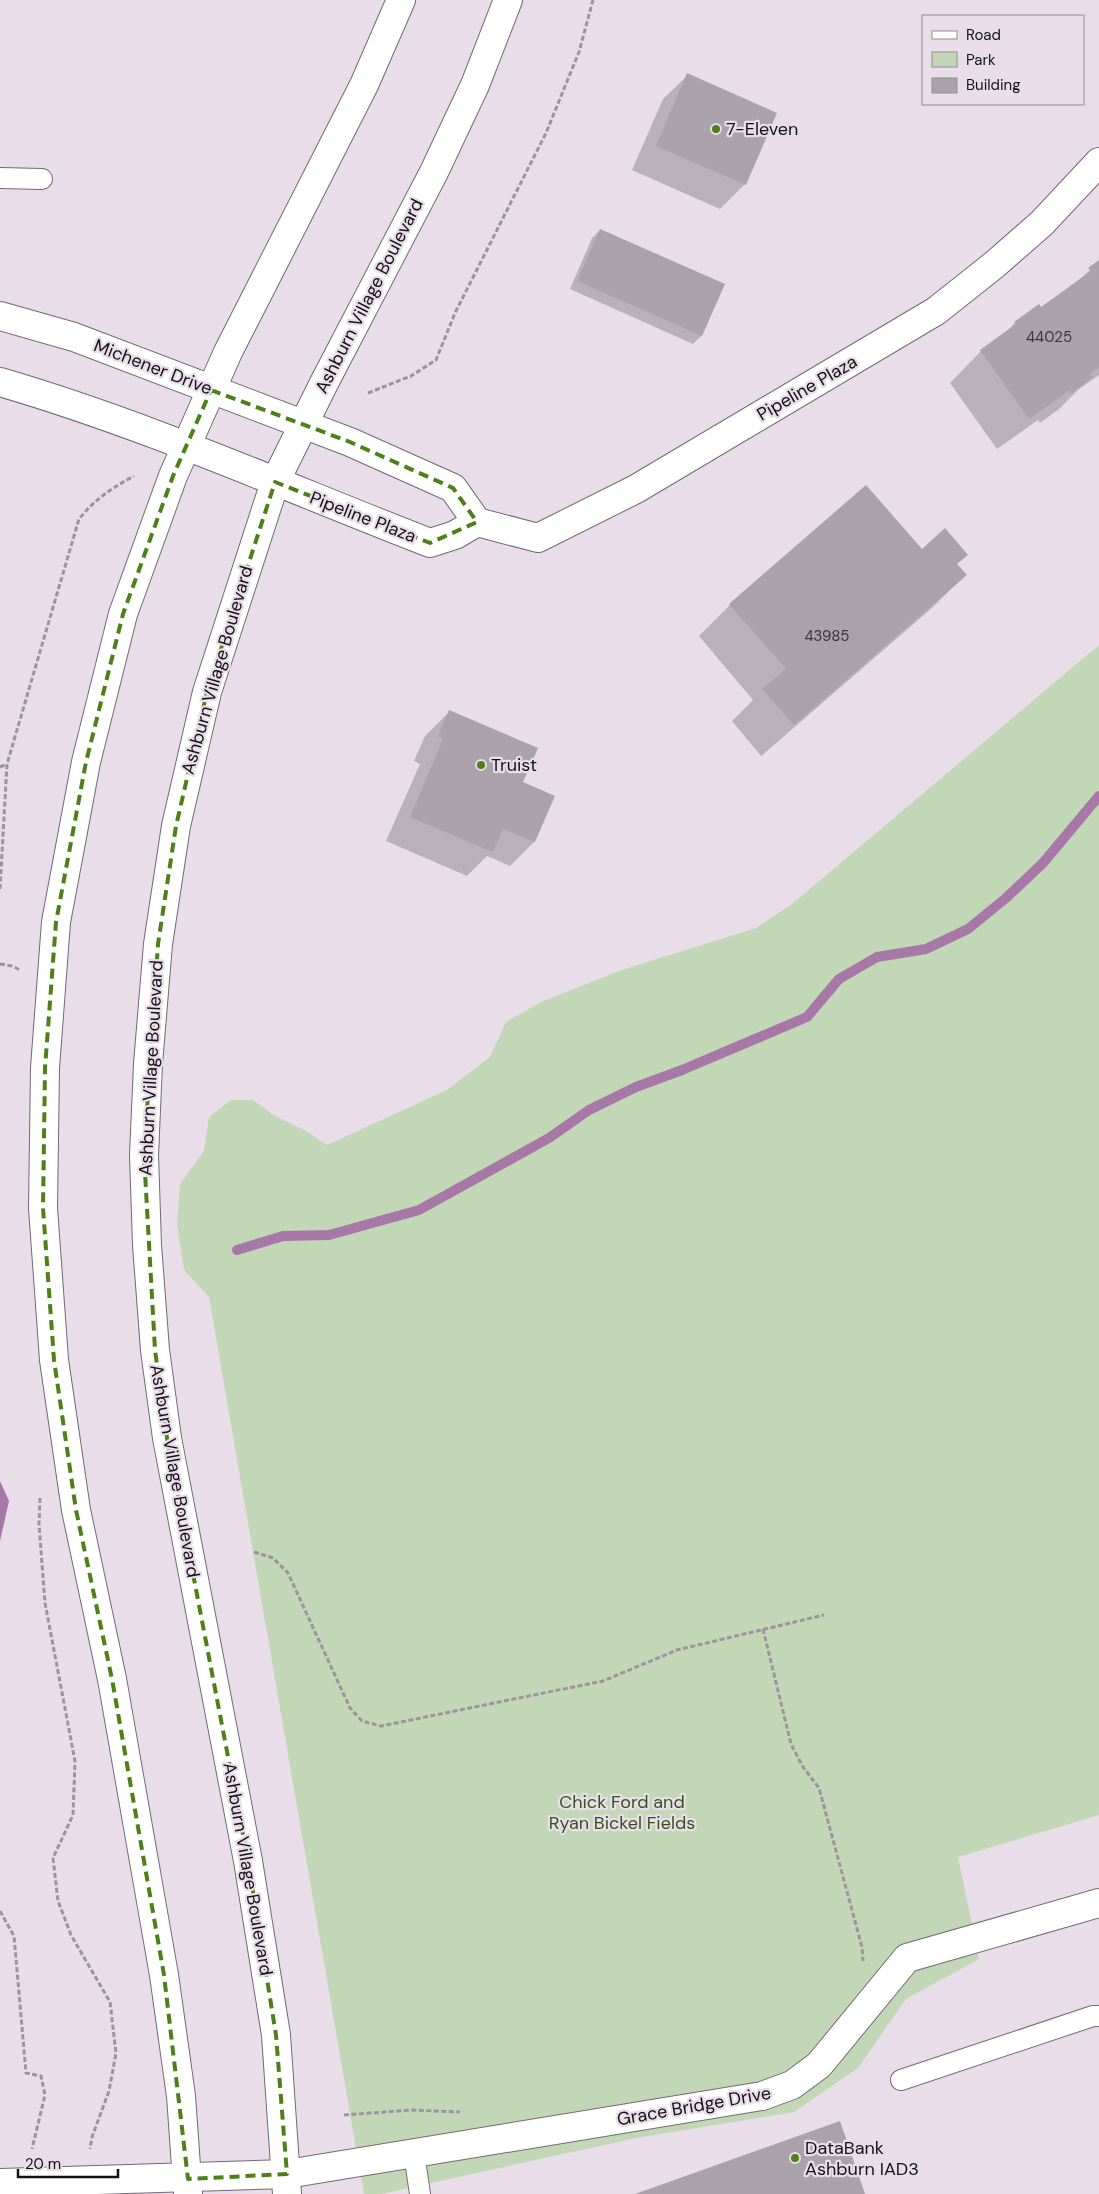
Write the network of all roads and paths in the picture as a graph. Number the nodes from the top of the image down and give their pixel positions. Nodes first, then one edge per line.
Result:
1 (401, 0) edge
2 (508, 0) edge
3 (593, 0) edge
4 (1099, 162) edge
5 (0, 178) edge
6 (42, 178) dead end
7 (0, 316) edge
8 (0, 382) edge
9 (211, 390) junction
10 (368, 394) dead end
11 (304, 423) junction
12 (187, 448) junction
13 (134, 476) dead end
14 (275, 482) junction
15 (477, 522) junction
16 (7, 764) junction
17 (0, 767) edge
18 (0, 889) edge
19 (254, 1552) dead end
20 (824, 1615) dead end
21 (763, 1629) junction
22 (1099, 1903) edge
23 (0, 1911) edge
24 (863, 1964) dead end
25 (1099, 2016) edge
26 (901, 2080) dead end
27 (468, 2112) dead end
28 (344, 2115) dead end
29 (92, 2137) dead end
30 (32, 2149) dead end
31 (89, 2153) dead end
32 (414, 2153) junction
33 (0, 2183) edge
34 (287, 2184) edge
35 (188, 2186) edge
36 (420, 2194) edge

1 - 9 main road
2 - 11 main road, Ashburn Village Boulevard
3 - 10 path
4 - 15 main road, Pipeline Plaza
5 - 6 lane
7 - 9 main road, Michener Drive
8 - 12 main road
9 - 11 main road, Michener Drive
9 - 12 main road
11 - 14 main road, Ashburn Village Boulevard
11 - 15 main road
12 - 14 main road
12 - 35 main road
13 - 16 path
14 - 15 main road, Pipeline Plaza
14 - 34 main road, Ashburn Village Boulevard
16 - 17 path
16 - 18 path
19 - 21 path
20 - 21 path
21 - 24 path
22 - 32 main road, Grace Bridge Drive
23 - 30 path
25 - 26 lane
27 - 28 path
29 - 31 path
32 - 34 main road, Grace Bridge Drive
32 - 36 lane
33 - 35 main road, Grace Bridge Drive
34 - 35 main road, Grace Bridge Drive

